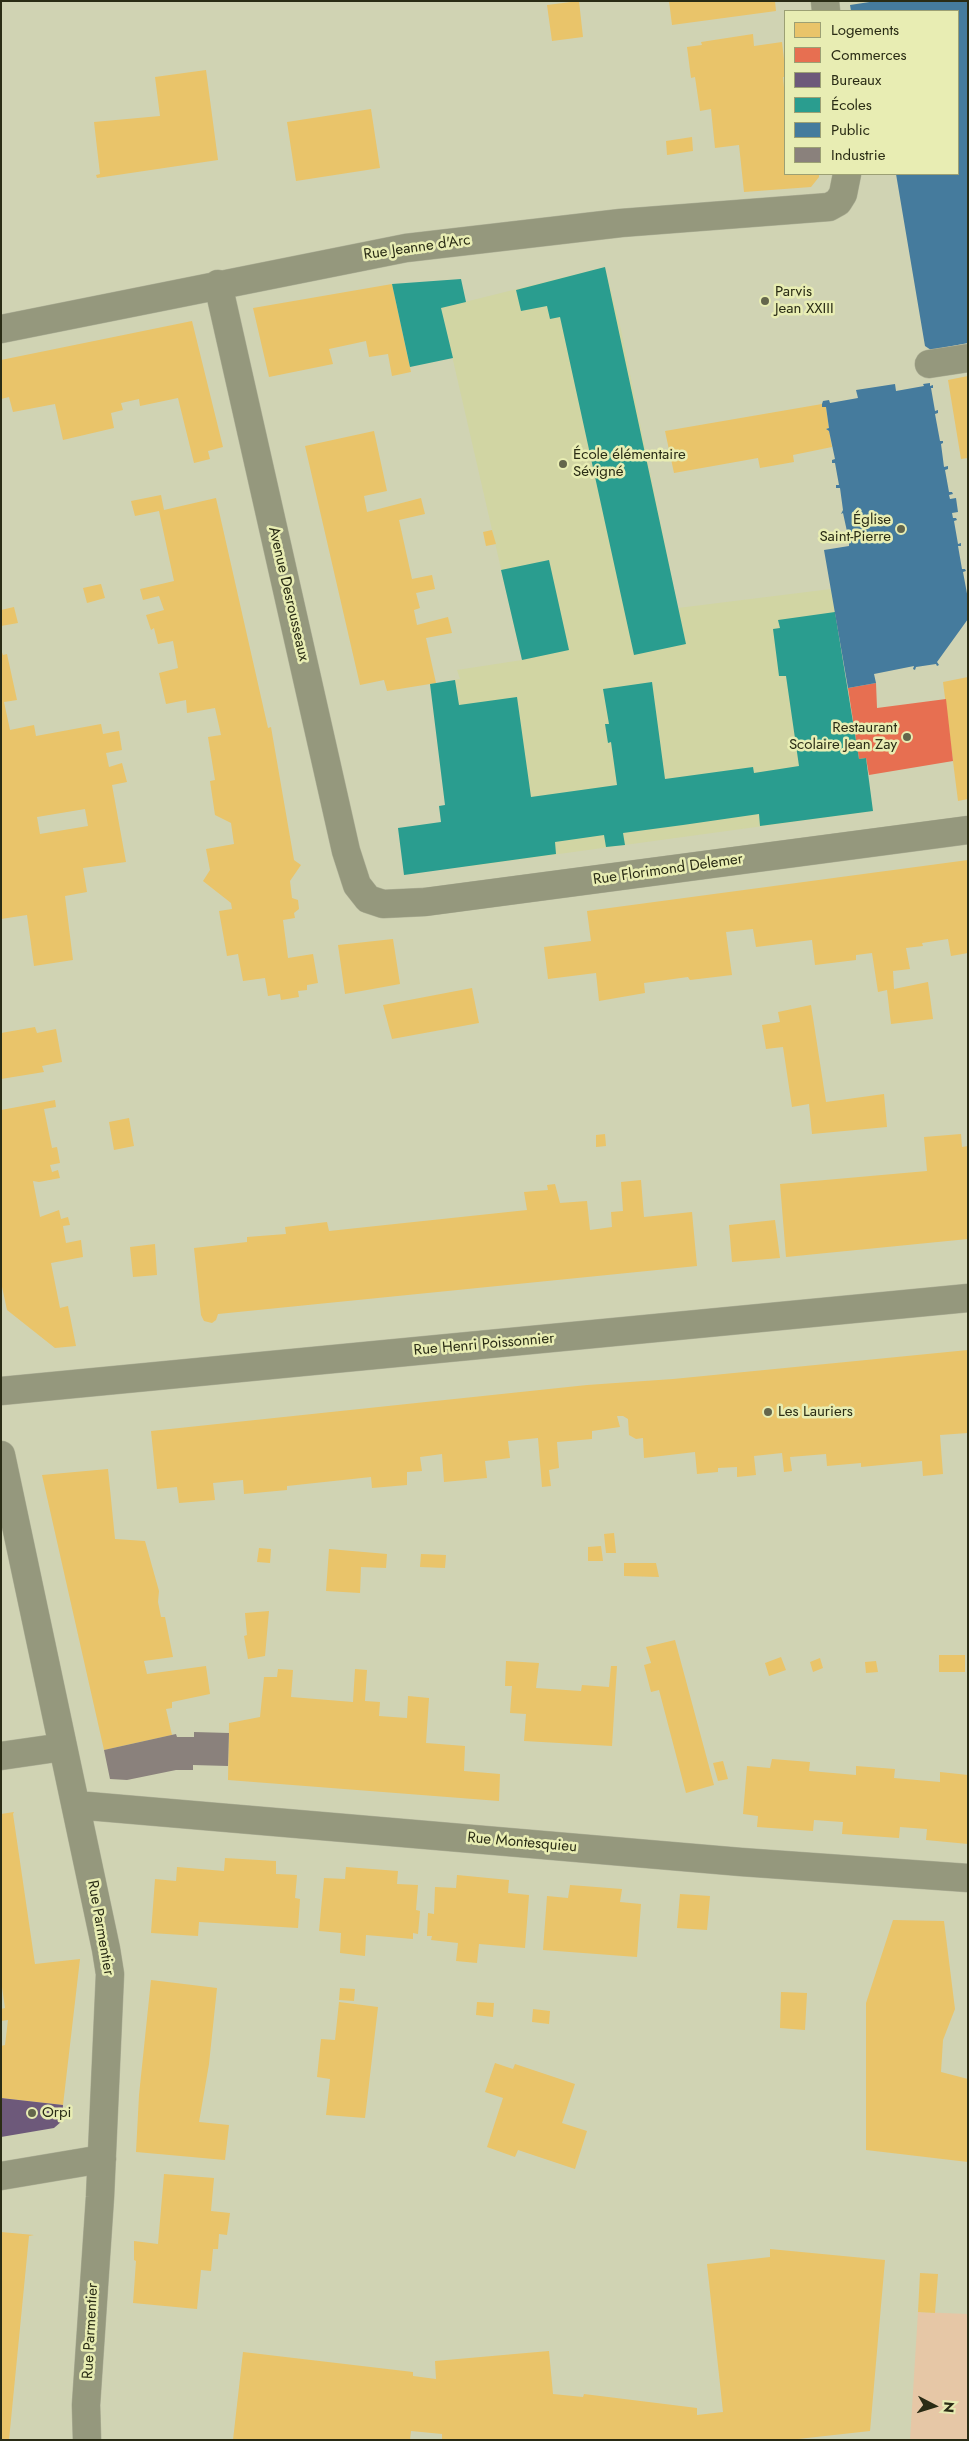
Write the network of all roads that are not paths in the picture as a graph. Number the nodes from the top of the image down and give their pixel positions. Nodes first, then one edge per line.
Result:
1 (847, 175) edge
2 (218, 284) junction
3 (1, 329) edge
4 (968, 358) edge
5 (929, 364) dead end
6 (968, 830) edge
7 (368, 899) joint
8 (968, 1298) edge
9 (1, 1391) edge
10 (1, 1455) edge
11 (63, 1747) junction
12 (1, 1756) edge
13 (76, 1805) junction
14 (968, 1878) edge
15 (102, 2160) junction
16 (1, 2176) edge
17 (87, 2440) edge

1 - 2 street, Rue Jeanne d'Arc
2 - 3 street, Rue Jeanne d'Arc
2 - 7 street, Avenue Desrousseaux
4 - 5 street
6 - 7 street, Rue Florimond Delemer
8 - 9 street, Rue Henri Poissonnier
10 - 11 street, Rue Parmentier
11 - 12 street
11 - 13 street, Rue Parmentier
13 - 14 street, Rue Montesquieu
13 - 15 street, Rue Parmentier
15 - 16 street
15 - 17 street, Rue Parmentier

